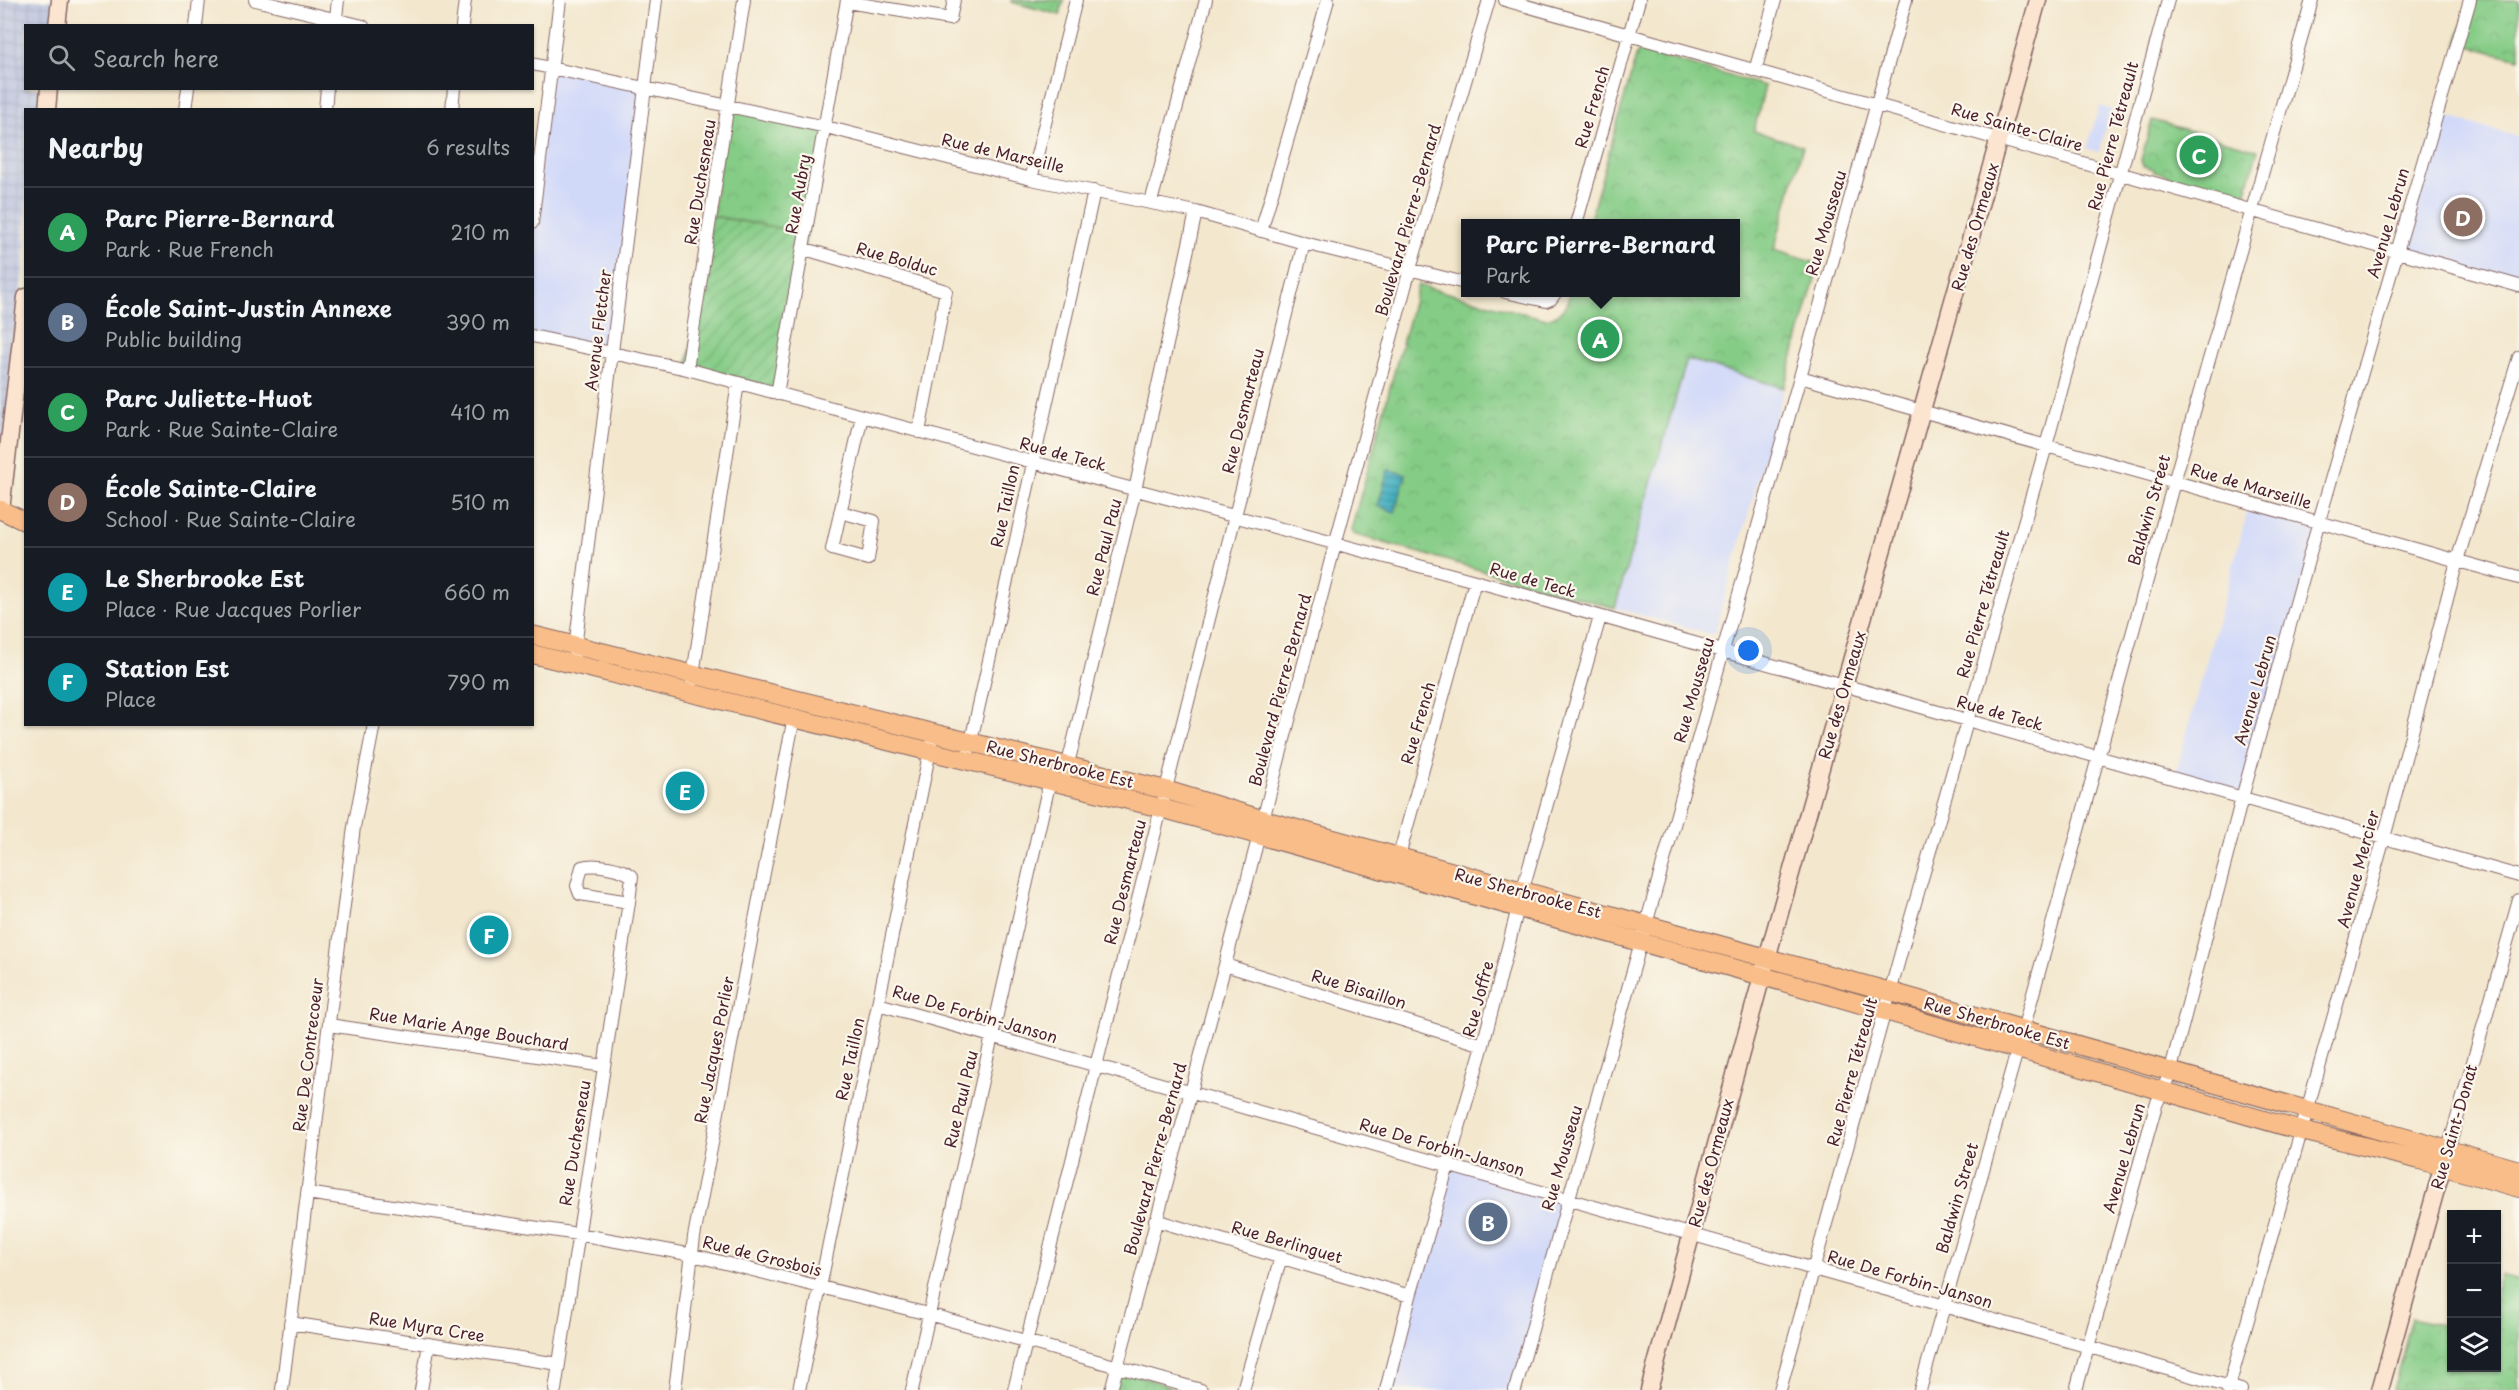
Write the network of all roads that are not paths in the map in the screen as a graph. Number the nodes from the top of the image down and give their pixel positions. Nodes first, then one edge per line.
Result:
1 (60, 0) edge
2 (199, 0) edge
3 (255, 0) edge
4 (338, 0) edge
5 (465, 0) edge
6 (560, 0) edge
7 (656, 0) edge
8 (744, 0) edge
9 (954, 0) edge
10 (1076, 0) edge
11 (1206, 0) edge
12 (1328, 0) edge
13 (1489, 0) edge
14 (1505, 0) edge
15 (1639, 0) edge
16 (1774, 0) edge
17 (1906, 0) edge
18 (2038, 0) edge
19 (2168, 0) edge
20 (2312, 0) edge
21 (2470, 0) edge
22 (847, 1) edge
23 (335, 22) edge
24 (57, 24) edge
25 (196, 24) edge
26 (462, 24) edge
27 (1629, 36) junction
28 (534, 64) edge
29 (551, 68) junction
30 (1755, 71) junction
31 (645, 88) junction
32 (49, 90) edge
33 (188, 90) edge
34 (327, 90) edge
35 (454, 90) edge
36 (728, 105) junction
37 (1877, 105) junction
38 (47, 108) edge
39 (185, 108) edge
40 (325, 108) edge
41 (452, 108) edge
42 (826, 127) junction
43 (2000, 139) junction
44 (2119, 175) junction
45 (1030, 178) junction
46 (1094, 191) junction
47 (1150, 201) junction
48 (534, 207) edge
49 (2252, 211) junction
50 (1196, 212) junction
51 (1577, 219) edge
52 (1262, 231) junction
53 (1304, 243) junction
54 (805, 249) junction
55 (2397, 252) junction
56 (1410, 269) junction
57 (1461, 282) edge
58 (2519, 286) edge
59 (1524, 297) edge
60 (1550, 297) edge
61 (24, 313) edge
62 (534, 336) edge
63 (611, 353) junction
64 (2519, 357) edge
65 (687, 369) junction
66 (1800, 377) junction
67 (738, 383) junction
68 (777, 394) junction
69 (1922, 411) junction
70 (862, 416) junction
71 (919, 432) junction
72 (2046, 446) junction
73 (1032, 462) junction
74 (2174, 482) junction
75 (1135, 490) junction
76 (0, 510) edge
77 (840, 512) dead end
78 (24, 513) edge
79 (1233, 516) junction
80 (24, 521) edge
81 (2319, 522) junction
82 (1335, 543) junction
83 (2457, 561) junction
84 (2519, 578) edge
85 (1475, 580) junction
86 (1600, 617) junction
87 (534, 636) edge
88 (1722, 651) junction
89 (534, 654) edge
90 (575, 655) junction
91 (693, 673) junction
92 (1845, 686) junction
93 (689, 692) junction
94 (794, 717) junction
95 (1967, 721) junction
96 (374, 726) edge
97 (932, 743) junction
98 (968, 751) junction
99 (2097, 757) junction
100 (1068, 765) junction
101 (1056, 782) junction
102 (1166, 790) junction
103 (2242, 798) junction
104 (1161, 808) junction
105 (1261, 828) junction
106 (2384, 838) junction
107 (1396, 865) junction
108 (2519, 876) edge
109 (1521, 900) junction
110 (2519, 900) edge
111 (629, 902) junction
112 (1642, 933) junction
113 (1767, 958) junction
114 (1225, 966) junction
115 (1762, 976) junction
116 (1891, 992) junction
117 (878, 1004) junction
118 (1886, 1012) junction
119 (329, 1025) junction
120 (2023, 1030) junction
121 (992, 1036) junction
122 (1483, 1045) junction
123 (2016, 1050) junction
124 (604, 1066) junction
125 (1095, 1066) junction
126 (2170, 1073) junction
127 (2162, 1090) junction
128 (1191, 1093) junction
129 (2308, 1109) junction
130 (2302, 1131) junction
131 (2445, 1158) junction
132 (1448, 1166) junction
133 (2519, 1170) edge
134 (2519, 1188) edge
135 (307, 1193) junction
136 (1567, 1199) junction
137 (1155, 1220) junction
138 (578, 1234) junction
139 (1692, 1235) junction
140 (693, 1255) junction
141 (1281, 1257) junction
142 (1815, 1269) junction
143 (819, 1288) junction
144 (1410, 1296) junction
145 (1944, 1306) junction
146 (928, 1314) junction
147 (290, 1323) junction
148 (1026, 1340) junction
149 (429, 1344) junction
150 (2088, 1347) junction
151 (559, 1364) junction
152 (1117, 1366) junction
153 (2233, 1389) edge
154 (282, 1390) edge
155 (422, 1390) edge
156 (555, 1390) edge
157 (675, 1390) edge
158 (799, 1390) edge
159 (912, 1390) edge
160 (1014, 1390) edge
161 (1111, 1390) edge
162 (1201, 1390) edge
163 (1243, 1390) edge
164 (1386, 1390) edge
165 (1515, 1390) edge
166 (1649, 1390) edge
167 (1780, 1390) edge
168 (1920, 1390) edge
169 (2076, 1390) edge
170 (2380, 1390) edge

1 - 24 street
2 - 25 street
3 - 23 street
4 - 23 street
5 - 26 street
6 - 29 street
7 - 31 street, Avenue Fletcher
8 - 36 street, Rue Duchesneau
9 - 22 street
10 - 45 street
11 - 47 street
12 - 52 street
13 - 56 street, Boulevard Pierre-Bernard
14 - 27 street, Rue Sainte-Claire
15 - 27 street, Rue French
16 - 30 street
17 - 37 street, Rue Mousseau
18 - 43 street, Rue des Ormeaux
19 - 44 street, Rue Pierre Tétreault
20 - 49 street, Baldwin Street
21 - 55 street, Avenue Lebrun
22 - 42 street, Rue Aubry
27 - 30 street, Rue Sainte-Claire
27 - 51 street, Rue French
28 - 29 street, Rue de Marseille
29 - 31 street, Rue de Marseille
29 - 48 street
30 - 37 street, Rue Sainte-Claire
31 - 36 street, Rue de Marseille
31 - 63 street, Avenue Fletcher
32 - 38 street
33 - 39 street
34 - 40 street
35 - 41 street
36 - 42 street, Rue de Marseille
36 - 65 street, Rue Duchesneau
37 - 43 street, Rue Sainte-Claire
37 - 66 street, Rue Mousseau
42 - 45 street, Rue de Marseille
42 - 54 street, Rue Aubry
43 - 44 street, Rue Sainte-Claire
43 - 69 street, Rue des Ormeaux
44 - 49 street, Rue Sainte-Claire
44 - 72 street, Rue Pierre Tétreault
45 - 46 street, Rue de Marseille
46 - 47 street, Rue de Marseille
46 - 73 street, Rue Taillon
47 - 50 street, Rue de Marseille
49 - 55 street, Rue Sainte-Claire
49 - 74 street, Baldwin Street
50 - 52 street, Rue de Marseille
50 - 75 street, Rue Paul Pau
52 - 53 street, Rue de Marseille
53 - 56 street, Rue de Marseille
53 - 79 street, Rue Desmarteau
54 - 68 street, Rue Aubry
54 - 71 street, Rue Bolduc
55 - 58 street, Rue Sainte-Claire
55 - 81 street, Avenue Lebrun
56 - 57 street, Rue de Marseille
56 - 82 street, Boulevard Pierre-Bernard
59 - 60 street
61 - 76 street
62 - 63 street, Rue de Teck
63 - 65 street, Rue de Teck
63 - 90 street, Avenue Fletcher
64 - 83 street, Avenue Mercier
65 - 67 street, Rue de Teck
66 - 69 street, Rue de Marseille
66 - 88 street, Rue Mousseau
67 - 68 street, Rue de Teck
67 - 91 street
68 - 70 street, Rue de Teck
69 - 72 street, Rue de Marseille
69 - 92 street, Rue des Ormeaux
70 - 71 street, Rue de Teck
70 - 77 street
71 - 73 street, Rue de Teck
72 - 74 street, Rue de Marseille
72 - 95 street, Rue Pierre Tétreault
73 - 75 street, Rue de Teck
73 - 98 street, Rue Taillon
74 - 81 street, Rue de Marseille
74 - 99 street, Baldwin Street
75 - 79 street, Rue de Teck
75 - 100 street, Rue Paul Pau
76 - 78 main road
76 - 80 main road
79 - 82 street, Rue de Teck
79 - 102 street, Rue Desmarteau
81 - 83 street, Rue de Marseille
81 - 103 street, Avenue Lebrun
82 - 85 street, Rue de Teck
82 - 105 street, Boulevard Pierre-Bernard
83 - 84 street, Rue de Marseille
83 - 106 street, Avenue Mercier
85 - 86 street, Rue de Teck
85 - 107 street, Rue French
86 - 88 street, Rue de Teck
86 - 109 street, Rue Joffre
87 - 90 main road, Rue Sherbrooke Est
88 - 92 street, Rue de Teck
88 - 112 street, Rue Mousseau
89 - 90 main road, Rue Sherbrooke Est
90 - 91 main road, Rue Sherbrooke Est
90 - 93 main road, Rue Sherbrooke Est
91 - 93 street
91 - 97 main road, Rue Sherbrooke Est
92 - 95 street, Rue de Teck
92 - 113 street, Rue des Ormeaux
93 - 94 main road, Rue Sherbrooke Est
94 - 97 main road, Rue Sherbrooke Est
94 - 140 street, Rue Jacques Porlier
95 - 99 street, Rue de Teck
95 - 116 street, Rue Pierre Tétreault
96 - 119 street, Rue De Contrecoeur
97 - 98 main road, Rue Sherbrooke Est
97 - 117 street, Rue Taillon
98 - 100 main road, Rue Sherbrooke Est
98 - 101 main road, Rue Sherbrooke Est
99 - 103 street, Rue de Teck
99 - 120 street, Baldwin Street
100 - 101 street, Rue Paul Pau
100 - 102 main road, Rue Sherbrooke Est
101 - 104 main road, Rue Sherbrooke Est
101 - 121 street, Rue Paul Pau
102 - 104 street, Rue Desmarteau
102 - 105 main road, Rue Sherbrooke Est
103 - 106 street, Rue de Teck
103 - 126 street, Avenue Lebrun
104 - 105 main road, Rue Sherbrooke Est
104 - 125 street, Rue Desmarteau
105 - 107 main road, Rue Sherbrooke Est
105 - 114 street, Boulevard Pierre-Bernard
106 - 108 street, Rue de Teck
106 - 129 street, Avenue Mercier
107 - 109 main road, Rue Sherbrooke Est
109 - 112 main road, Rue Sherbrooke Est
109 - 122 street, Rue Joffre
110 - 131 street, Rue Saint-Donat
111 - 111 street, Rue Duchesneau
111 - 124 street, Rue Duchesneau
112 - 113 main road, Rue Sherbrooke Est
112 - 115 main road, Rue Sherbrooke Est
112 - 136 street, Rue Mousseau
113 - 115 street, Rue des Ormeaux
113 - 116 main road, Rue Sherbrooke Est
114 - 122 street, Rue Bisaillon
114 - 128 street, Boulevard Pierre-Bernard
115 - 118 main road, Rue Sherbrooke Est
115 - 139 street, Rue des Ormeaux
116 - 118 street, Rue Pierre Tétreault
116 - 120 main road, Rue Sherbrooke Est
117 - 121 street, Rue De Forbin-Janson
117 - 143 street, Rue Taillon
118 - 123 main road, Rue Sherbrooke Est
118 - 142 street, Rue Pierre Tétreault
119 - 124 street, Rue Marie Ange Bouchard
119 - 135 street, Rue De Contrecoeur
120 - 123 street, Baldwin Street
120 - 126 main road, Rue Sherbrooke Est
121 - 125 street, Rue De Forbin-Janson
121 - 146 street, Rue Paul Pau
122 - 132 street, Rue Joffre
123 - 127 main road, Rue Sherbrooke Est
123 - 145 street, Baldwin Street
124 - 138 street, Rue Duchesneau
125 - 128 street, Rue De Forbin-Janson
125 - 148 street, Rue Desmarteau
126 - 127 street, Avenue Lebrun
126 - 129 main road, Rue Sherbrooke Est
127 - 130 main road, Rue Sherbrooke Est
127 - 150 street, Avenue Lebrun
128 - 132 street, Rue De Forbin-Janson
128 - 137 street, Boulevard Pierre-Bernard
129 - 130 street, Avenue Mercier
129 - 131 main road, Rue Sherbrooke Est
130 - 131 main road, Rue Sherbrooke Est
130 - 153 street, Avenue Mercier
131 - 133 main road, Rue Sherbrooke Est
131 - 134 main road, Rue Sherbrooke Est
131 - 170 street, Rue Saint-Donat
132 - 136 street, Rue De Forbin-Janson
132 - 144 street, Rue Joffre
135 - 138 street, Rue de Grosbois
135 - 147 street, Rue De Contrecoeur
136 - 139 street, Rue De Forbin-Janson
136 - 165 street, Rue Mousseau
137 - 141 street, Rue Berlinguet
137 - 152 street, Boulevard Pierre-Bernard
138 - 140 street, Rue de Grosbois
138 - 151 street, Rue Duchesneau
139 - 142 street, Rue De Forbin-Janson
139 - 166 street, Rue des Ormeaux
140 - 143 street, Rue de Grosbois
140 - 157 street, Rue Jacques Porlier
141 - 144 street, Rue Berlinguet
141 - 163 street
142 - 145 street, Rue De Forbin-Janson
142 - 167 street, Rue Pierre Tétreault
143 - 146 street, Rue de Grosbois
143 - 158 street, Rue Taillon
144 - 164 street, Rue Joffre
145 - 150 street, Rue De Forbin-Janson
145 - 168 street, Baldwin Street
146 - 148 street, Rue de Grosbois
146 - 159 street, Rue Paul Pau
147 - 149 street, Rue Myra Cree
147 - 154 street, Rue De Contrecoeur
148 - 152 street, Rue de Grosbois
148 - 160 street, Rue Desmarteau
149 - 151 street, Rue Myra Cree
149 - 155 street
150 - 153 street, Rue De Forbin-Janson
150 - 169 street, Avenue Lebrun
151 - 156 street, Rue Duchesneau
152 - 161 street, Boulevard Pierre-Bernard
152 - 162 street, Rue de Grosbois

